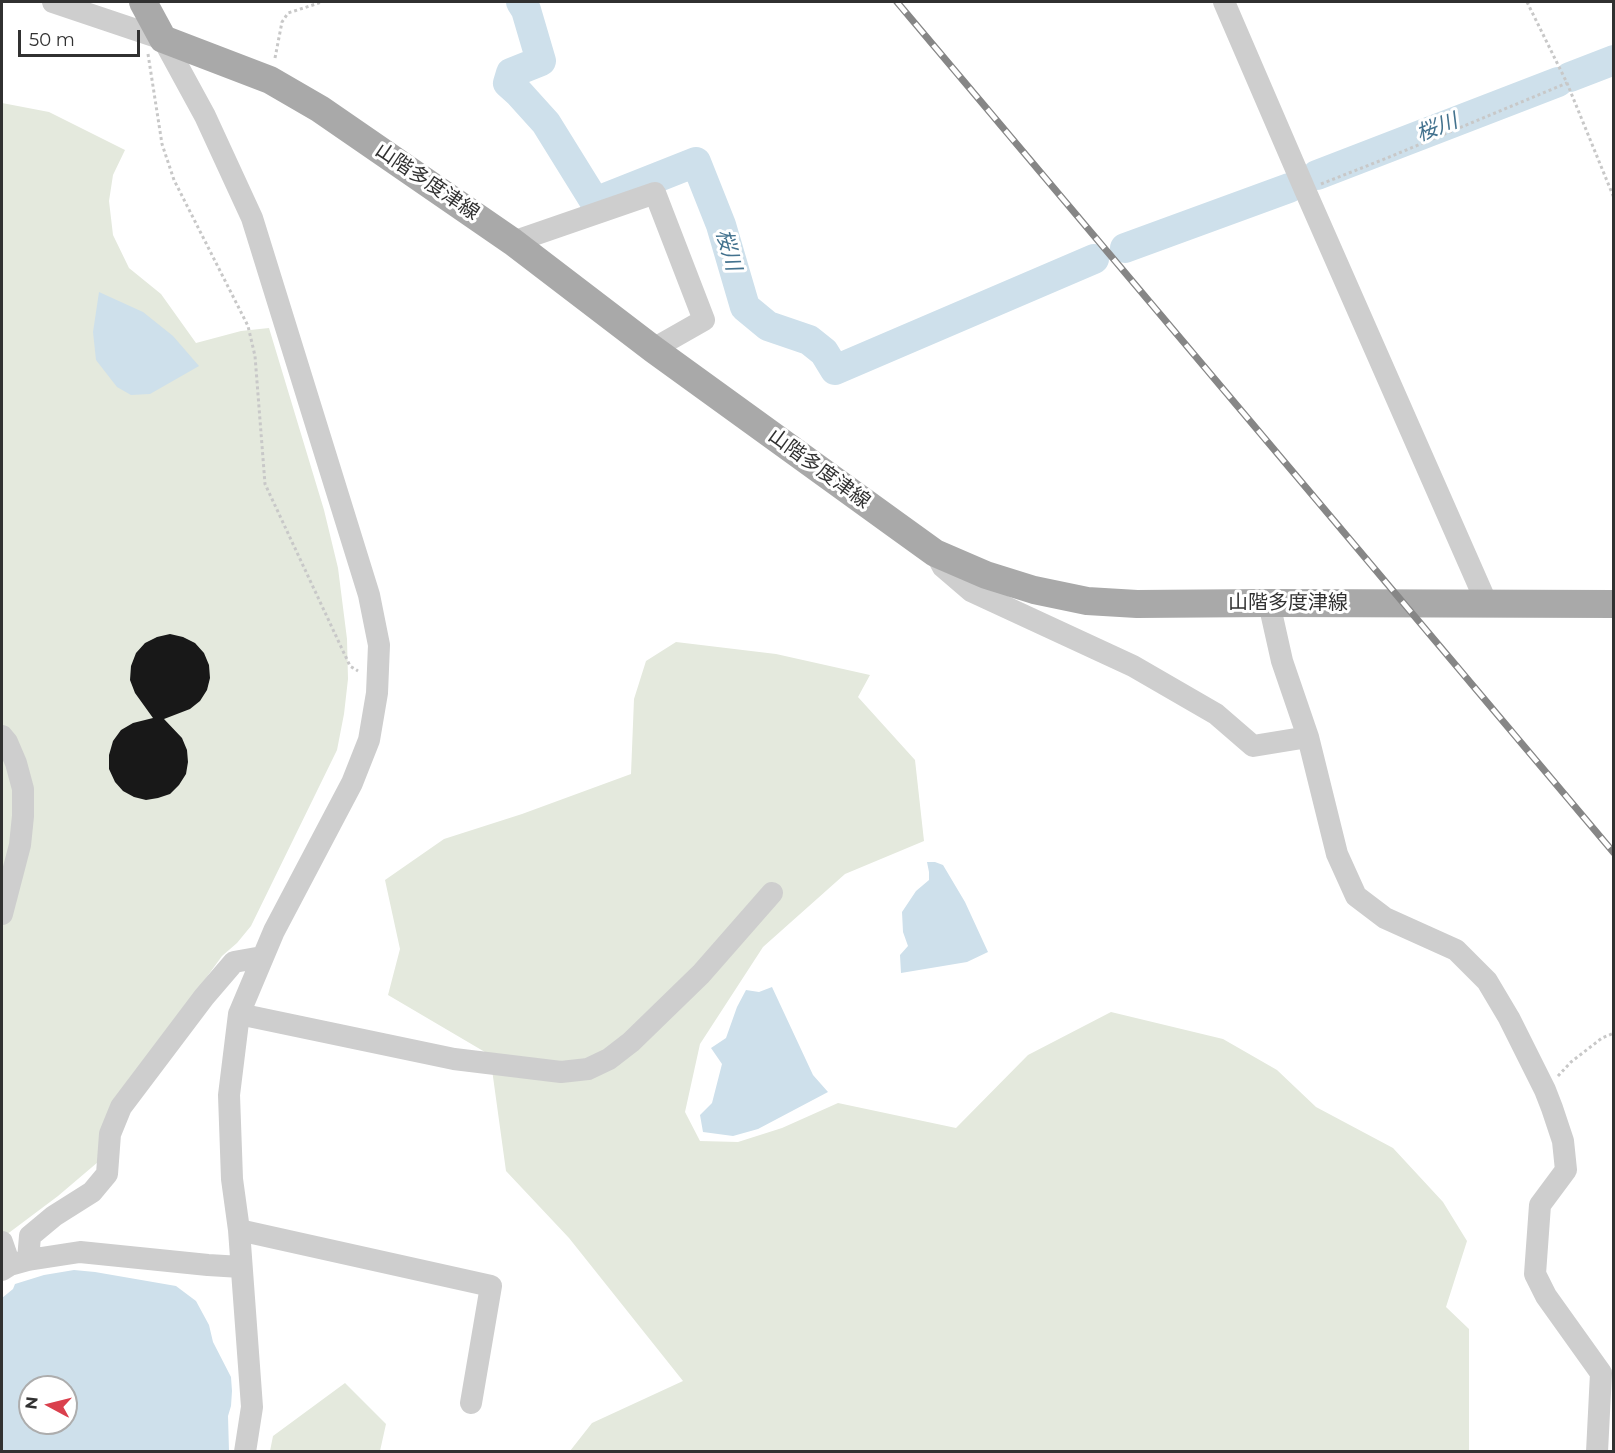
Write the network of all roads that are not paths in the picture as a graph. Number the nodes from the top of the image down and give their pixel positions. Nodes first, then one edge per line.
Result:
1 (53, 2) edge
2 (142, 2) edge
3 (1224, 2) edge
4 (154, 35) junction
5 (513, 242) junction
6 (653, 349) junction
7 (935, 553) junction
8 (1269, 603) junction
9 (1487, 604) junction
10 (1614, 604) edge
11 (2, 736) edge
12 (1308, 737) junction
13 (772, 893) dead end
14 (2, 914) edge
15 (262, 957) junction
16 (239, 1014) junction
17 (239, 1230) junction
18 (2, 1242) edge
19 (13, 1265) edge
20 (242, 1267) junction
21 (471, 1403) dead end
22 (245, 1452) edge
23 (1597, 1452) edge

1 - 4 street
2 - 4 main road
3 - 9 street
4 - 5 main road, 山階多度津線
4 - 15 street
5 - 6 main road, 山階多度津線
5 - 6 street
6 - 7 main road, 山階多度津線
7 - 8 main road, 山階多度津線
7 - 12 street
8 - 9 main road, 山階多度津線
8 - 12 street
9 - 10 main road, 山階多度津線
11 - 14 street
12 - 23 street
13 - 16 street
15 - 16 street
15 - 19 street
16 - 17 street
17 - 20 street
17 - 21 street
18 - 19 street
19 - 20 street
20 - 22 street

